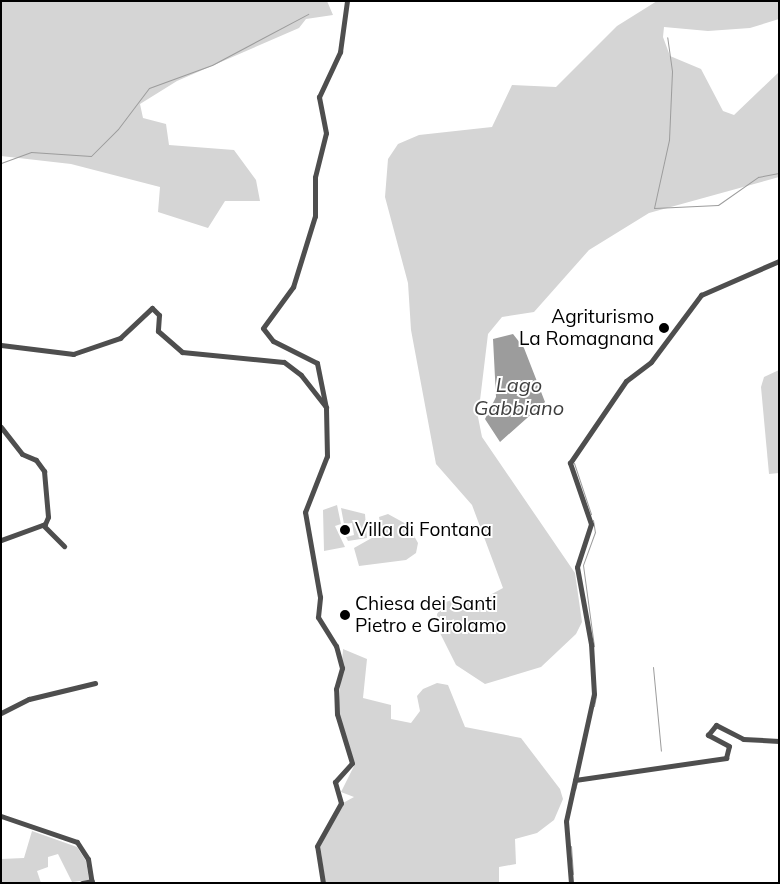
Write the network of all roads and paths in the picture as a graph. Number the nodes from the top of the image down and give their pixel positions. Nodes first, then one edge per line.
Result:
1 (347, 1) edge
2 (779, 261) edge
3 (1, 345) edge
4 (326, 408) junction
5 (1, 427) edge
6 (43, 525) junction
7 (1, 540) edge
8 (64, 546) dead end
9 (96, 683) dead end
10 (1, 713) edge
11 (779, 741) edge
12 (575, 780) junction
13 (1, 816) edge
14 (92, 882) edge
15 (82, 883) edge
16 (322, 883) edge
17 (572, 883) edge

1 - 4 street
2 - 12 street
3 - 4 street
4 - 16 street
5 - 6 street
6 - 7 street
6 - 8 street
9 - 10 street
11 - 12 street
12 - 17 street
13 - 14 street
14 - 15 street

